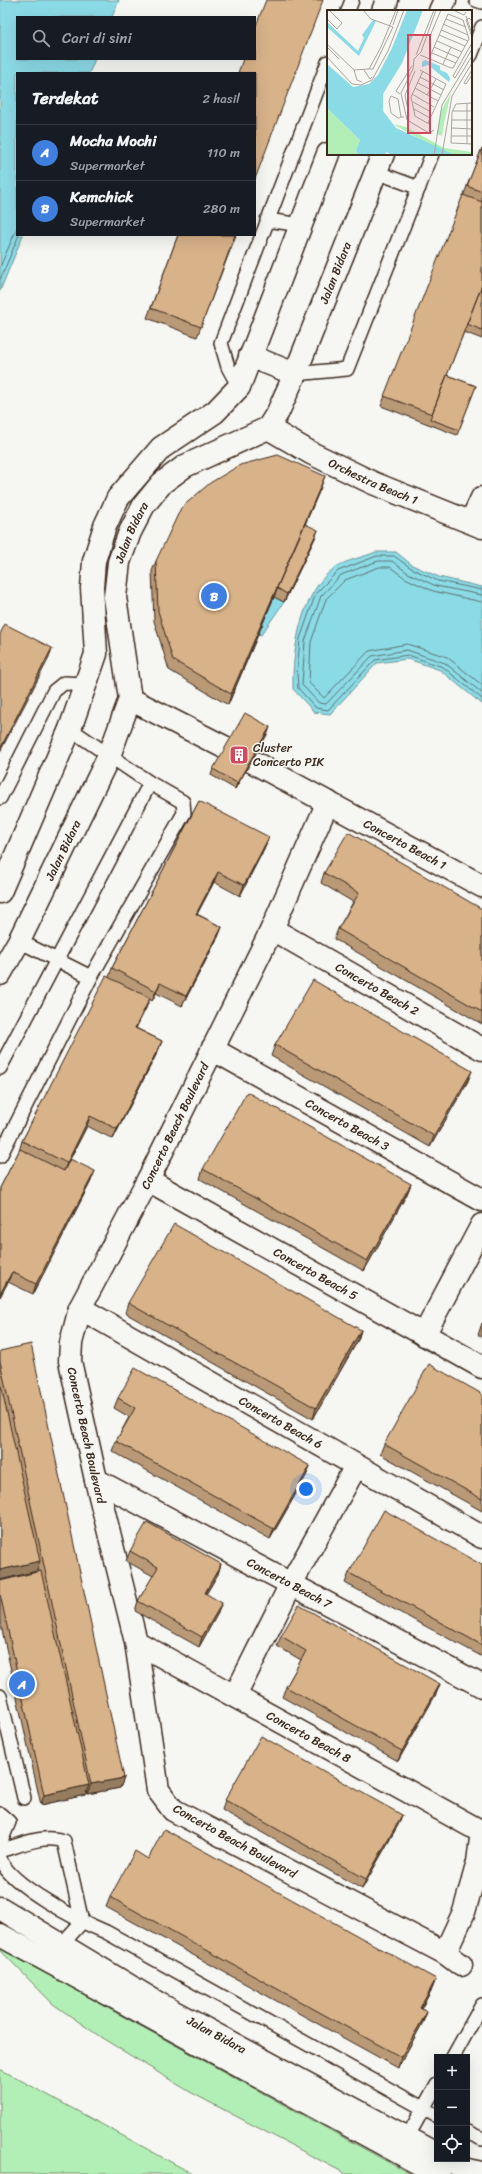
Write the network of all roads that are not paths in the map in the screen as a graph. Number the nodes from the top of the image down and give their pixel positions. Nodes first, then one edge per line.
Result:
1 (352, 0) edge
2 (444, 0) edge
3 (476, 0) edge
4 (482, 2) edge
5 (348, 10) edge
6 (440, 10) edge
7 (482, 27) edge
8 (472, 52) edge
9 (327, 65) edge
10 (328, 155) edge
11 (432, 155) edge
12 (379, 163) edge
13 (419, 188) junction
14 (267, 220) junction
15 (301, 224) junction
16 (250, 356) junction
17 (295, 374) junction
18 (239, 387) junction
19 (268, 428) junction
20 (482, 498) edge
21 (477, 524) edge
22 (84, 684) junction
23 (130, 699) junction
24 (70, 729) junction
25 (226, 748) edge
26 (109, 756) junction
27 (251, 761) edge
28 (150, 783) junction
29 (0, 798) edge
30 (328, 802) junction
31 (2, 884) edge
32 (482, 886) edge
33 (272, 929) junction
34 (19, 941) junction
35 (57, 959) junction
36 (0, 974) edge
37 (91, 977) junction
38 (212, 1049) junction
39 (482, 1049) edge
40 (0, 1068) edge
41 (1, 1151) edge
42 (148, 1180) junction
43 (482, 1200) edge
44 (482, 1225) edge
45 (80, 1308) junction
46 (424, 1335) junction
47 (482, 1367) edge
48 (356, 1466) junction
49 (96, 1480) junction
50 (482, 1537) edge
51 (291, 1584) junction
52 (136, 1642) junction
53 (482, 1686) edge
54 (0, 1696) edge
55 (235, 1696) junction
56 (24, 1798) dead end
57 (0, 1814) edge
58 (482, 1831) edge
59 (0, 1844) edge
60 (0, 1851) edge
61 (0, 1859) edge
62 (0, 1908) edge
63 (82, 1922) junction
64 (0, 1935) edge
65 (61, 1945) junction
66 (482, 2005) edge
67 (455, 2054) edge
68 (434, 2089) edge
69 (423, 2109) junction
70 (434, 2114) edge
71 (470, 2133) edge
72 (482, 2139) edge
73 (403, 2146) junction
74 (434, 2153) edge
75 (452, 2162) edge
76 (482, 2173) edge
77 (438, 2174) edge

1 - 5 lane
2 - 6 street
3 - 4 lane
7 - 8 lane
9 - 14 lane
10 - 15 street
11 - 13 lane
12 - 13 lane
12 - 17 street, Jalan Bidara
13 - 17 lane
14 - 15 lane
14 - 18 lane
15 - 16 street
16 - 17 street
16 - 18 street
17 - 19 street, Jalan Bidara
18 - 22 street
19 - 21 street, Orchestra Beach 1
19 - 23 street, Jalan Bidara
20 - 21 street
22 - 24 street
22 - 29 lane
23 - 25 street
23 - 26 street, Jalan Bidara
24 - 26 lane
24 - 31 street
26 - 28 lane
26 - 34 street, Jalan Bidara
27 - 30 street, Concerto Beach 1
28 - 35 lane
28 - 37 lane
30 - 32 street, Concerto Beach 1
30 - 33 street, Concerto Beach Boulevard
33 - 38 street, Concerto Beach Boulevard
33 - 39 street, Concerto Beach 2
34 - 35 lane
34 - 36 street, Jalan Bidara
35 - 37 lane
35 - 40 lane
37 - 41 lane
38 - 42 street, Concerto Beach Boulevard
38 - 43 street, Concerto Beach 3
42 - 45 street, Concerto Beach Boulevard
42 - 46 street, Concerto Beach 5
44 - 46 street
45 - 48 street, Concerto Beach 6
45 - 49 street, Concerto Beach Boulevard
46 - 47 street, Concerto Beach 5
48 - 50 street, Concerto Beach 6
48 - 51 street
49 - 51 street, Concerto Beach 7
49 - 52 street, Concerto Beach Boulevard
51 - 53 street, Concerto Beach 7
51 - 55 street
52 - 55 street, Concerto Beach 8
52 - 58 street, Concerto Beach Boulevard
54 - 56 lane
55 - 58 street, Concerto Beach 8
57 - 59 lane
60 - 63 lane
61 - 63 lane
62 - 65 street, Jalan Bidara
63 - 65 lane
63 - 69 lane
64 - 73 street, Jalan Bidara
65 - 73 street, Jalan Bidara
66 - 67 lane
68 - 69 lane
69 - 70 lane
69 - 73 lane
71 - 72 lane
73 - 74 street, Jalan Bidara
73 - 77 street, Jalan Bidara
75 - 76 street

